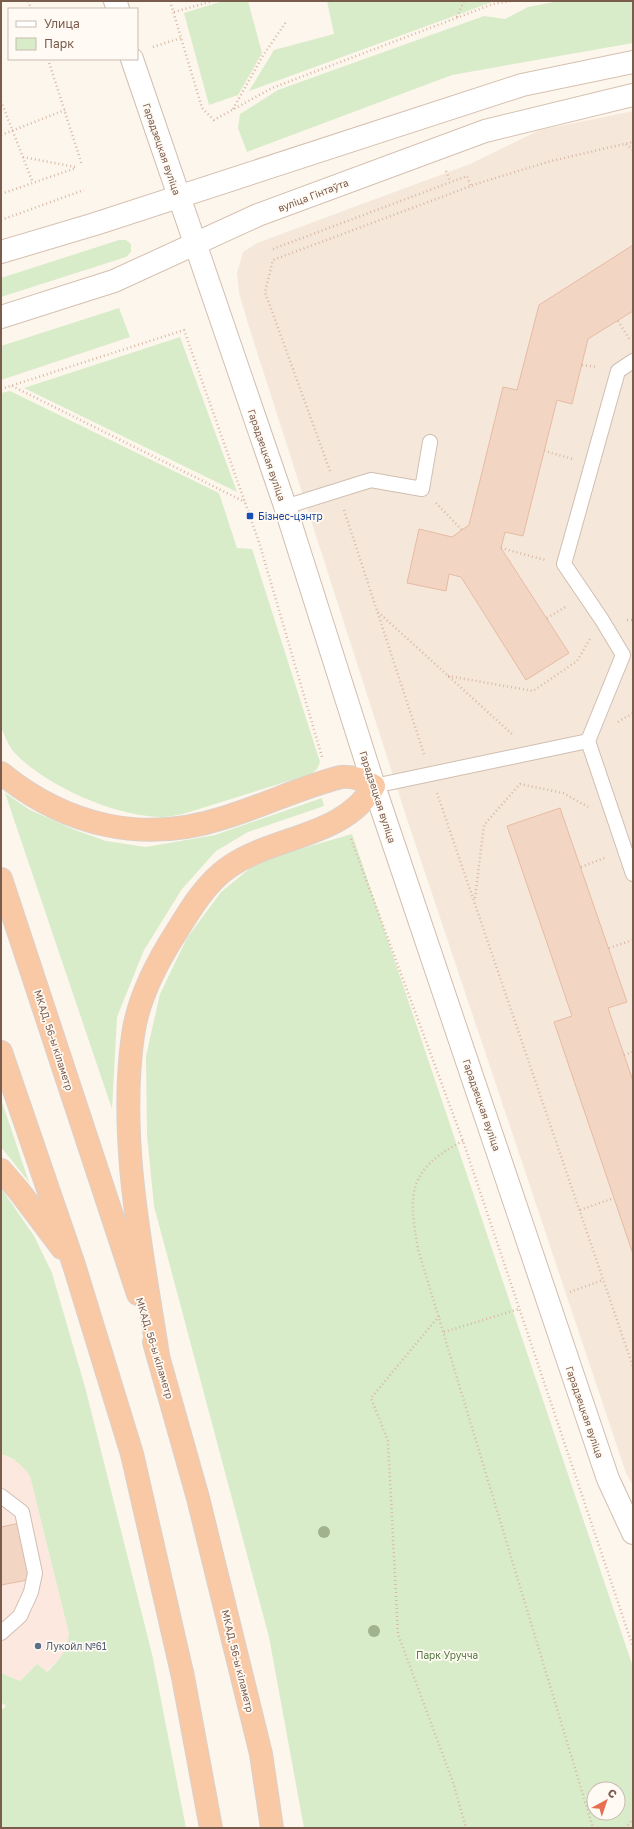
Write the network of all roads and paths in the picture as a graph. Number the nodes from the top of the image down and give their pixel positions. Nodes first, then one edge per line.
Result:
1 (170, 1) edge
2 (213, 1) edge
3 (464, 1) edge
4 (511, 1) edge
5 (174, 12) junction
6 (457, 18) junction
7 (286, 22) dead end
8 (181, 38) junction
9 (152, 47) dead end
10 (48, 60) edge
11 (132, 60) edge
12 (633, 62) edge
13 (633, 95) edge
14 (1, 102) edge
15 (64, 110) junction
16 (233, 110) junction
17 (12, 131) junction
18 (1, 135) edge
19 (633, 142) edge
20 (626, 143) junction
21 (633, 150) edge
22 (22, 156) junction
23 (82, 165) dead end
24 (33, 183) junction
25 (471, 186) junction
26 (84, 190) dead end
27 (1, 194) edge
28 (178, 197) junction
29 (1, 220) edge
30 (195, 245) junction
31 (273, 249) dead end
32 (1, 252) edge
33 (1, 317) edge
34 (618, 320) dead end
35 (633, 345) edge
36 (633, 361) edge
37 (11, 386) junction
38 (1, 389) edge
39 (430, 442) dead end
40 (544, 451) dead end
41 (592, 464) junction
42 (422, 489) junction
43 (337, 491) junction
44 (245, 502) junction
45 (285, 506) junction
46 (462, 530) dead end
47 (501, 548) dead end
48 (564, 564) junction
49 (377, 611) junction
50 (602, 620) junction
51 (633, 620) edge
52 (448, 676) junction
53 (588, 741) junction
54 (532, 752) junction
55 (323, 759) dead end
56 (1, 773) edge
57 (431, 774) junction
58 (374, 786) junction
59 (616, 823) junction
60 (349, 834) dead end
61 (630, 860) edge
62 (581, 867) dead end
63 (1, 878) edge
64 (474, 900) junction
65 (633, 940) edge
66 (608, 948) dead end
67 (1, 1052) edge
68 (633, 1052) edge
69 (624, 1055) dead end
70 (463, 1141) junction
71 (1, 1170) edge
72 (614, 1198) dead end
73 (580, 1210) junction
74 (74, 1265) junction
75 (603, 1280) junction
76 (564, 1294) dead end
77 (519, 1309) junction
78 (439, 1316) junction
79 (444, 1332) junction
80 (158, 1355) junction
81 (633, 1367) edge
82 (1, 1496) edge
83 (633, 1533) edge
84 (1, 1633) edge
85 (633, 1647) edge
86 (633, 1819) edge
87 (211, 1828) edge
88 (272, 1828) edge
89 (466, 1828) edge
90 (593, 1828) edge
91 (625, 1828) edge

1 - 5 path
2 - 5 path
3 - 6 path
4 - 6 path
5 - 8 path
6 - 16 path
7 - 16 path
8 - 9 path
8 - 16 path
10 - 15 path
11 - 28 street, Гарадзецкая вуліца
12 - 28 street
13 - 30 street, вуліца Гінтаўта
14 - 17 path
15 - 17 path
15 - 23 path
17 - 18 path
17 - 22 path
19 - 20 path
20 - 21 path
20 - 25 path
22 - 24 path
22 - 24 path
24 - 27 path
25 - 31 path
25 - 43 path
26 - 29 path
28 - 30 street, Гарадзецкая вуліца
28 - 32 street
30 - 33 street, вуліца Гінтаўта
30 - 45 street, Гарадзецкая вуліца
34 - 35 path
36 - 41 lane
37 - 38 path
37 - 44 path
37 - 44 path
39 - 42 lane
40 - 41 path
41 - 48 lane
42 - 43 lane
42 - 46 path
43 - 45 lane
43 - 49 path
44 - 55 path
45 - 58 street, Гарадзецкая вуліца
47 - 48 path
48 - 50 lane
49 - 52 path
49 - 57 path
50 - 51 path
50 - 52 path
50 - 53 lane
52 - 54 path
53 - 54 lane
53 - 59 lane
54 - 57 lane
56 - 58 highway
57 - 58 lane
57 - 64 path
58 - 80 highway
58 - 83 street, Гарадзецкая вуліца
59 - 61 lane
59 - 64 path
60 - 70 path
61 - 62 path
63 - 80 highway, МКАД, 56-ы кіламетр
64 - 73 path
65 - 66 path
67 - 74 highway
68 - 69 path
70 - 77 path
70 - 78 path
71 - 74 highway
72 - 73 path
73 - 75 path
74 - 87 highway
75 - 76 path
75 - 81 path
77 - 79 path
77 - 85 path
78 - 79 path
78 - 89 path
79 - 90 path
80 - 88 highway, МКАД, 56-ы кіламетр
82 - 84 lane
86 - 91 path

